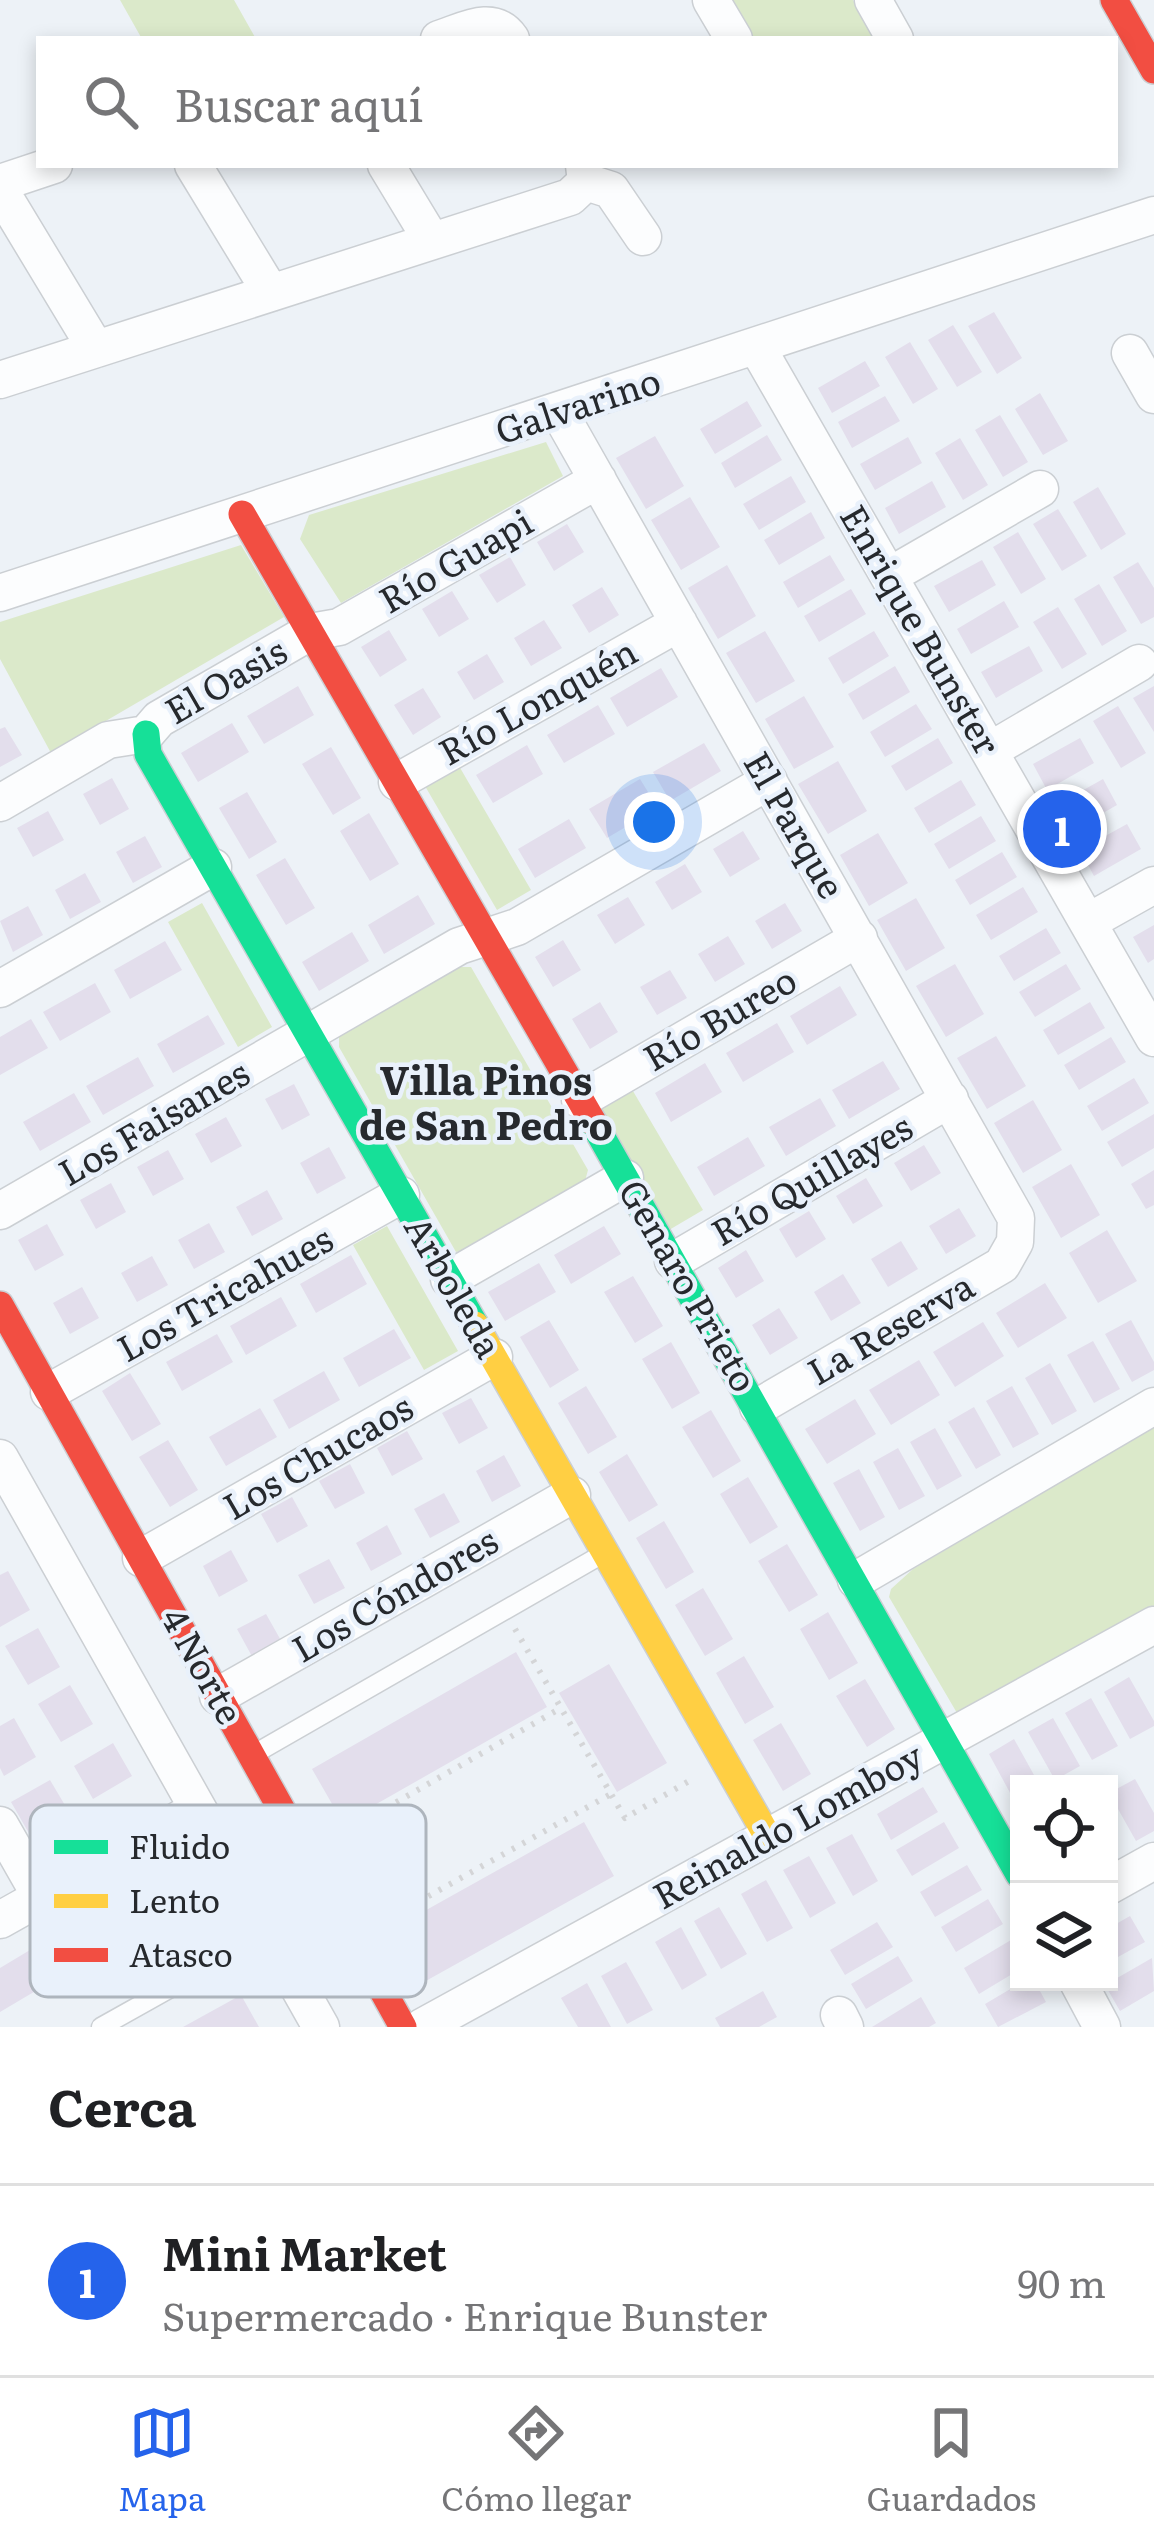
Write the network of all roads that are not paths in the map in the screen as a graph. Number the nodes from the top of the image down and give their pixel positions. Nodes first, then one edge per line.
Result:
1 (711, 0) edge
2 (873, 0) edge
3 (1114, 0) edge
4 (450, 36) edge
5 (509, 36) edge
6 (732, 36) edge
7 (893, 36) edge
8 (1154, 70) edge
9 (47, 168) edge
10 (195, 168) edge
11 (388, 168) edge
12 (585, 174) edge
13 (0, 187) edge
14 (1154, 215) edge
15 (643, 237) dead end
16 (432, 241) junction
17 (271, 293) junction
18 (757, 347) junction
19 (96, 349) junction
20 (1130, 353) dead end
21 (0, 380) edge
22 (1154, 395) edge
23 (559, 412) junction
24 (598, 480) junction
25 (1040, 489) dead end
26 (242, 514) junction
27 (889, 576) junction
28 (0, 593) edge
29 (679, 623) junction
30 (310, 632) junction
31 (1138, 663) dead end
32 (146, 734) junction
33 (989, 751) junction
34 (769, 781) junction
35 (397, 782) junction
36 (0, 803) edge
37 (213, 867) junction
38 (1154, 885) edge
39 (1088, 922) junction
40 (486, 937) junction
41 (859, 938) junction
42 (0, 989) edge
43 (309, 1034) junction
44 (1154, 1038) edge
45 (950, 1099) junction
46 (580, 1100) junction
47 (625, 1178) junction
48 (400, 1195) junction
49 (0, 1211) edge
50 (1016, 1242) joint
51 (674, 1261) junction
52 (449, 1279) junction
53 (0, 1305) edge
54 (494, 1357) junction
55 (49, 1392) junction
56 (1154, 1406) edge
57 (758, 1407) junction
58 (0, 1458) edge
59 (572, 1495) junction
60 (605, 1552) junction
61 (142, 1558) junction
62 (856, 1580) junction
63 (1154, 1625) edge
64 (218, 1696) junction
65 (946, 1740) junction
66 (251, 1755) junction
67 (196, 1805) edge
68 (279, 1805) edge
69 (0, 1825) edge
70 (768, 1837) junction
71 (1010, 1857) edge
72 (1154, 1862) edge
73 (30, 1878) edge
74 (1115, 1883) edge
75 (30, 1903) edge
76 (0, 1920) edge
77 (1083, 1991) edge
78 (154, 1997) edge
79 (304, 1997) edge
80 (387, 1997) edge
81 (100, 2027) edge
82 (321, 2027) edge
83 (404, 2027) edge
84 (422, 2027) edge
85 (1102, 2027) edge

1 - 6 street
2 - 7 street
3 - 8 street
4 - 5 street
9 - 13 street
10 - 17 street
11 - 16 street
12 - 15 street
12 - 16 street
13 - 19 street
14 - 18 street, Galvarino
16 - 17 street
17 - 19 street
18 - 23 street, Galvarino
18 - 27 street, Enrique Bunster
19 - 21 street
20 - 22 street
23 - 24 street, El Parque
23 - 26 street, Galvarino
24 - 29 street, El Parque
24 - 30 street, Río Guapi
25 - 27 street
26 - 28 street, Galvarino
26 - 30 street, Genaro Prieto
27 - 33 street, Enrique Bunster
29 - 34 street, El Parque
29 - 35 street, Río Lonquén
30 - 32 street, El Oasis
30 - 35 street, Genaro Prieto
31 - 33 street
32 - 36 street, El Oasis
32 - 37 street, Arboleda
33 - 39 street, Enrique Bunster
34 - 40 street, Los Faisanes
34 - 41 street, El Parque
35 - 40 street, Genaro Prieto
37 - 42 street
37 - 43 street, Arboleda
38 - 39 street
39 - 44 street, Enrique Bunster
40 - 43 street, Los Faisanes
40 - 46 street, Genaro Prieto
41 - 45 street, El Parque
41 - 46 street, Río Bureo
43 - 48 street, Arboleda
43 - 49 street, Los Faisanes
45 - 50 street, El Parque
45 - 51 street, Río Quillayes
46 - 47 street, Genaro Prieto
47 - 51 street, Genaro Prieto
47 - 52 street
48 - 52 street, Arboleda
48 - 55 street, Los Tricahues
50 - 57 street, La Reserva
51 - 57 street, Genaro Prieto
52 - 54 street, Arboleda
53 - 55 street, 4 Norte
54 - 59 street, Arboleda
54 - 61 street, Los Chucaos
55 - 61 street, 4 Norte
56 - 62 street
57 - 62 street, Genaro Prieto
58 - 67 street, 4 Norte
59 - 60 street, Arboleda
59 - 64 street, Los Cóndores
60 - 66 lane
60 - 70 street, Arboleda
61 - 64 street, 4 Norte
62 - 65 street, Genaro Prieto
63 - 65 street, Reinaldo Lomboy
64 - 66 street, 4 Norte
65 - 70 street, Reinaldo Lomboy
65 - 71 street, Genaro Prieto
66 - 68 street, 4 Norte
69 - 73 street
70 - 84 street, Reinaldo Lomboy
72 - 74 street
75 - 76 street
77 - 85 street
78 - 81 lane
79 - 82 street, 4 Norte
80 - 83 street, 4 Norte

